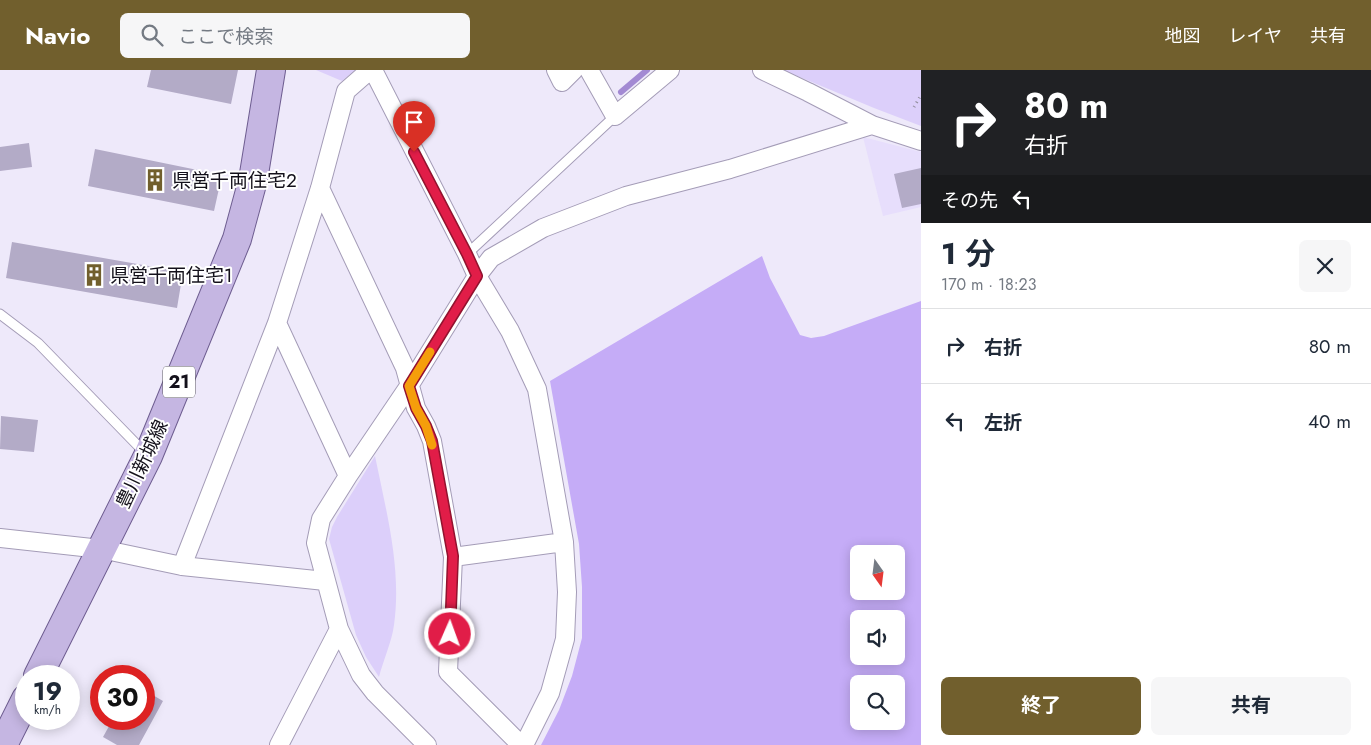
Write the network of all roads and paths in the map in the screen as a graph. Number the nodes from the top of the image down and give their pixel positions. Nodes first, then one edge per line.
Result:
1 (271, 70) edge
2 (371, 70) edge
3 (556, 70) edge
4 (574, 70) edge
5 (589, 70) edge
6 (670, 70) edge
7 (762, 70) edge
8 (921, 95) edge
9 (914, 106) dead end
10 (615, 116) junction
11 (872, 125) junction
12 (921, 141) edge
13 (320, 188) junction
14 (467, 254) junction
15 (477, 276) junction
16 (0, 314) edge
17 (277, 323) junction
18 (409, 386) junction
19 (148, 456) junction
20 (348, 476) junction
21 (0, 538) edge
22 (564, 542) junction
23 (101, 549) junction
24 (453, 556) junction
25 (182, 566) junction
26 (325, 581) junction
27 (339, 629) junction
28 (43, 665) edge
29 (15, 722) edge
30 (4, 745) edge
31 (280, 745) edge
32 (427, 745) edge
33 (522, 745) edge

1 - 19 main road, 豊川新城線 / 21
2 - 13 street
2 - 14 street
3 - 4 street
5 - 10 street
6 - 10 street
7 - 11 street
8 - 9 path
10 - 14 lane
11 - 12 street
11 - 15 street
13 - 17 street
13 - 18 street
14 - 15 street
15 - 18 street
15 - 22 street
16 - 19 lane
17 - 20 street
17 - 25 street
18 - 20 street
18 - 24 street
19 - 23 main road, 豊川新城線 / 21
20 - 26 street
21 - 23 street
22 - 24 street
22 - 33 street
23 - 25 street
23 - 28 main road, 豊川新城線 / 21
24 - 33 street
25 - 26 street
26 - 27 street
27 - 31 street
27 - 32 street
29 - 30 main road

